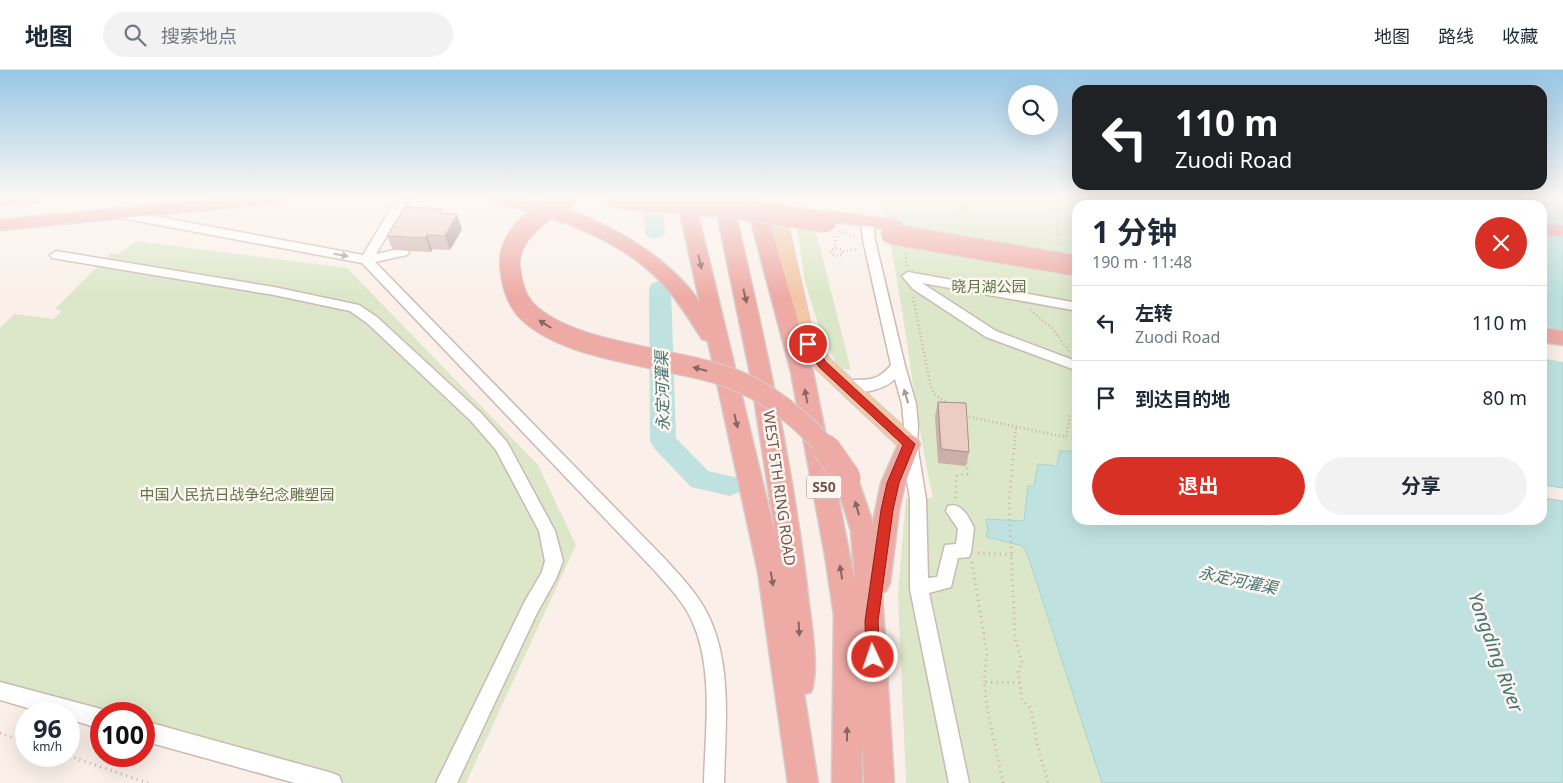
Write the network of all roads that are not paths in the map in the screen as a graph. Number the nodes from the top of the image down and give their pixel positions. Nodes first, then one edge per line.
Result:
1 (213, 231) edge
2 (383, 231) edge
3 (524, 231) edge
4 (604, 231) edge
5 (693, 231) edge
6 (731, 231) edge
7 (762, 231) edge
8 (781, 231) edge
9 (868, 231) edge
10 (899, 231) edge
11 (901, 231) edge
12 (403, 252) dead end
13 (56, 255) dead end
14 (1072, 255) edge
15 (366, 260) junction
16 (1072, 265) edge
17 (1072, 306) edge
18 (1547, 336) edge
19 (1563, 338) edge
20 (1547, 345) edge
21 (1563, 347) edge
22 (722, 358) junction
23 (1072, 362) edge
24 (898, 366) junction
25 (845, 386) junction
26 (909, 444) junction
27 (954, 511) road end
28 (919, 585) junction
29 (872, 621) junction
30 (0, 692) edge
31 (90, 716) edge
32 (155, 734) edge
33 (332, 783) edge
34 (446, 783) edge
35 (714, 783) edge
36 (804, 783) edge
37 (848, 783) edge
38 (879, 783) edge
39 (959, 783) edge

1 -> 15 street
2 - 15 street
29 -> 3 highway, bridge
4 - 22 highway
5 -> 22 highway
6 -> 36 highway, WEST 5TH RING ROAD
37 -> 7 highway, S50
8 - 25 main road
9 - 24 street
10 - 16 highway, bridge
11 - 14 highway
12 - 15 street
13 - 34 street
15 - 35 street
17 - 23 street
18 - 19 highway
20 - 21 highway
22 -> 36 highway
24 - 25 street
26 -> 24 street
25 - 26 main road
26 - 28 street
26 - 29 highway
27 - 28 street
28 - 39 street
29 - 38 highway
30 - 31 street
32 - 33 street

